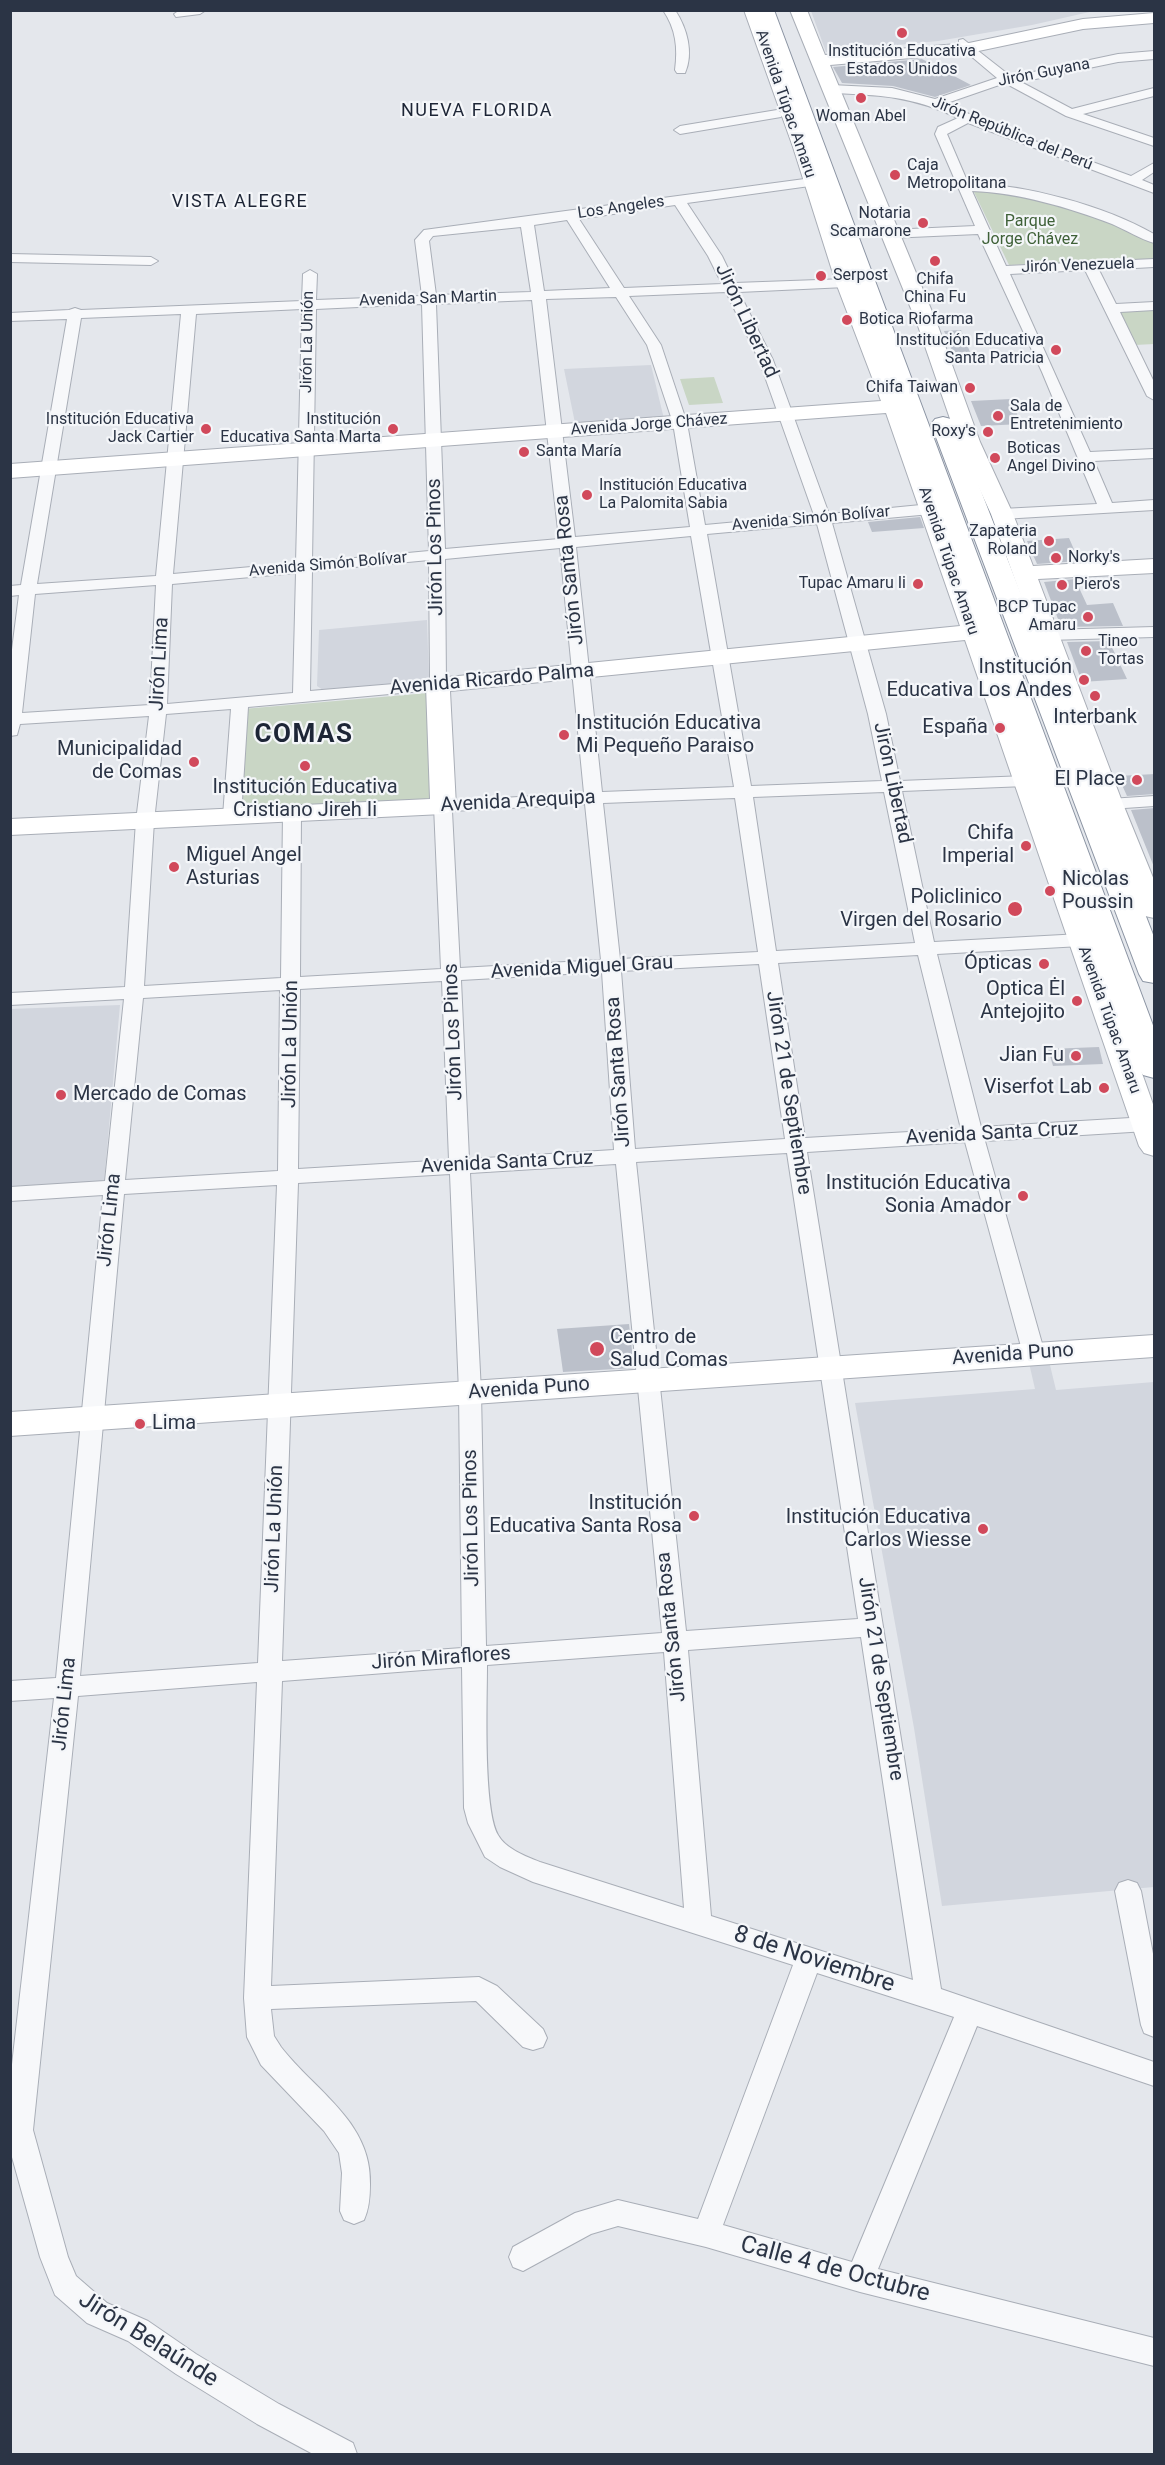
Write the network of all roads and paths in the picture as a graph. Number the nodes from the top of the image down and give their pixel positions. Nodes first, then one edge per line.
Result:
1 (200, 10) edge
2 (669, 10) edge
3 (752, 10) edge
4 (765, 10) edge
5 (784, 10) edge
6 (798, 10) edge
7 (1149, 10) edge
8 (180, 14) dead end
9 (1155, 18) edge
10 (966, 45) junction
11 (1155, 55) edge
12 (819, 58) junction
13 (681, 70) dead end
14 (1006, 79) junction
15 (831, 89) junction
16 (1155, 92) edge
17 (936, 103) junction
18 (1070, 113) junction
19 (777, 114) dead end
20 (967, 119) junction
21 (680, 130) dead end
22 (1155, 142) edge
23 (1155, 167) edge
24 (1132, 181) junction
25 (812, 182) junction
26 (963, 187) junction
27 (1155, 189) edge
28 (679, 201) junction
29 (570, 215) junction
30 (526, 222) junction
31 (983, 230) junction
32 (429, 233) joint
33 (889, 234) junction
34 (1155, 239) edge
35 (10, 258) edge
36 (151, 261) dead end
37 (1155, 263) edge
38 (1090, 266) junction
39 (1002, 270) junction
40 (310, 274) dead end
41 (846, 283) junction
42 (732, 287) junction
43 (621, 291) junction
44 (538, 295) junction
45 (429, 298) junction
46 (308, 303) junction
47 (1155, 306) edge
48 (189, 308) junction
49 (1111, 308) junction
50 (75, 312) junction
51 (10, 317) edge
52 (1155, 396) edge
53 (892, 406) junction
54 (786, 415) junction
55 (680, 423) junction
56 (556, 432) junction
57 (433, 441) junction
58 (307, 450) junction
59 (1155, 453) edge
60 (1085, 457) junction
61 (177, 459) junction
62 (47, 469) junction
63 (10, 471) edge
64 (1155, 505) edge
65 (1106, 507) junction
66 (931, 509) junction
67 (1002, 514) junction
68 (823, 518) junction
69 (699, 529) junction
70 (566, 542) junction
71 (437, 554) junction
72 (1155, 566) edge
73 (303, 567) junction
74 (1025, 573) junction
75 (164, 580) junction
76 (28, 589) junction
77 (10, 591) edge
78 (974, 632) junction
79 (1155, 632) edge
80 (1048, 635) junction
81 (857, 644) junction
82 (722, 658) junction
83 (581, 672) junction
84 (438, 685) junction
85 (301, 697) junction
86 (240, 703) junction
87 (158, 710) junction
88 (11, 723) edge
89 (1026, 781) junction
90 (893, 785) junction
91 (743, 791) junction
92 (592, 798) junction
93 (1155, 801) edge
94 (1110, 804) junction
95 (443, 806) junction
96 (292, 813) junction
97 (232, 816) junction
98 (145, 821) junction
99 (10, 827) edge
100 (1130, 852) junction
101 (1155, 910) edge
102 (1081, 940) junction
103 (1155, 946) edge
104 (926, 949) junction
105 (767, 958) junction
106 (611, 966) junction
107 (1155, 974) edge
108 (452, 975) junction
109 (292, 984) junction
110 (134, 993) junction
111 (10, 999) edge
112 (1155, 1068) edge
113 (973, 1135) junction
114 (1151, 1135) edge
115 (796, 1146) junction
116 (625, 1156) junction
117 (460, 1166) junction
118 (288, 1177) junction
119 (114, 1187) junction
120 (10, 1194) edge
121 (1155, 1346) edge
122 (1034, 1354) junction
123 (831, 1368) junction
124 (646, 1381) junction
125 (470, 1392) junction
126 (279, 1406) junction
127 (91, 1419) junction
128 (10, 1424) edge
129 (872, 1627) junction
130 (675, 1642) junction
131 (475, 1657) junction
132 (270, 1672) junction
133 (67, 1687) junction
134 (10, 1691) edge
135 (483, 1834) joint
136 (1128, 1891) dead end
137 (698, 1923) junction
138 (809, 1959) junction
139 (929, 1997) junction
140 (257, 1998) junction
141 (970, 2011) junction
142 (1155, 2025) edge
143 (533, 2038) dead end
144 (1155, 2074) edge
145 (15, 2130) edge
146 (354, 2211) dead end
147 (706, 2234) junction
148 (523, 2257) dead end
149 (860, 2278) junction
150 (1155, 2352) edge
151 (342, 2454) edge

1 - 8 street
2 - 13 street
3 - 25 main road, Avenida Túpac Amaru
4 - 112 highway, Avenida Túpac Amaru
5 - 107 highway, Avenida Túpac Amaru
6 - 12 main road
7 - 10 main road
9 - 10 main road
10 - 12 main road
10 - 14 street
11 - 14 street, Jirón Guyana
12 - 15 main road
14 - 17 street, Jirón Guyana
14 - 18 street
15 - 17 street, Jirón República del Perú
15 - 33 main road
16 - 18 street
17 - 20 street, Jirón República del Perú
18 - 22 street
19 - 21 street
20 - 24 street, Jirón República del Perú
20 - 26 street
23 - 24 street
24 - 27 street, Jirón República del Perú
25 - 28 street, Los Angeles
25 - 41 main road, Avenida Túpac Amaru
26 - 31 street
26 - 34 street
28 - 29 street, Los Angeles
28 - 42 street, Jirón Libertad
29 - 30 street, Los Angeles
29 - 43 street, Jirón 21 de Septiembre
30 - 32 street, Los Angeles
30 - 44 street, Jirón Santa Rosa
31 - 33 street
31 - 39 street
32 - 45 street, Jirón Los Pinos
33 - 67 main road
35 - 36 street
37 - 38 street, Jirón Venezuela
38 - 39 street, Jirón Venezuela
38 - 49 street
39 - 60 street
40 - 46 street, Jirón La Unión
41 - 42 street, Avenida San Martin
41 - 53 main road, Avenida Túpac Amaru
42 - 43 street, Avenida San Martin
42 - 54 street, Jirón Libertad
43 - 44 street, Avenida San Martin
43 - 55 street, Jirón 21 de Septiembre
44 - 45 street, Avenida San Martin
44 - 56 street, Jirón Santa Rosa
45 - 46 street, Avenida San Martin
45 - 57 street, Jirón Los Pinos
46 - 48 street, Avenida San Martin
46 - 58 street, Jirón La Unión
47 - 49 street
48 - 50 street, Avenida San Martin
48 - 61 street, Jirón Lima
49 - 52 street
50 - 51 street, Avenida San Martin
50 - 62 street
53 - 54 main road, Avenida Jorge Chávez
53 - 66 main road, Avenida Túpac Amaru
54 - 55 main road, Avenida Jorge Chávez
54 - 68 street, Jirón Libertad
55 - 56 main road, Avenida Jorge Chávez
55 - 69 street, Jirón 21 de Septiembre
56 - 57 main road, Avenida Jorge Chávez
56 - 70 street, Jirón Santa Rosa
57 - 58 main road, Avenida Jorge Chávez
57 - 71 street, Jirón Los Pinos
58 - 61 main road, Avenida Jorge Chávez
58 - 73 street, Jirón La Unión
59 - 60 street
60 - 65 street
61 - 62 main road, Avenida Jorge Chávez
61 - 75 street, Jirón Lima
62 - 63 main road, Avenida Jorge Chávez
62 - 76 street
64 - 65 street
65 - 67 street
66 - 68 street, Avenida Simón Bolívar
66 - 78 main road, Avenida Túpac Amaru
67 - 74 main road
68 - 69 street, Avenida Simón Bolívar
68 - 81 street, Jirón Libertad
69 - 70 street, Avenida Simón Bolívar
69 - 82 street, Jirón 21 de Septiembre
70 - 71 street, Avenida Simón Bolívar
70 - 83 street, Jirón Santa Rosa
71 - 73 street, Avenida Simón Bolívar
71 - 84 street, Jirón Los Pinos
72 - 74 main road
73 - 75 street, Avenida Simón Bolívar
73 - 85 street, Jirón La Unión
74 - 80 main road
75 - 76 street, Avenida Simón Bolívar
75 - 87 street, Jirón Lima
76 - 77 street, Avenida Simón Bolívar
76 - 88 street
78 - 81 main road, Avenida Ricardo Palma
78 - 89 main road, Avenida Túpac Amaru
79 - 80 street
80 - 94 main road
81 - 82 main road, Avenida Ricardo Palma
81 - 90 street, Jirón Libertad
82 - 83 main road, Avenida Ricardo Palma
82 - 91 street, Jirón 21 de Septiembre
83 - 84 main road, Avenida Ricardo Palma
83 - 92 street, Jirón Santa Rosa
84 - 85 street, Avenida Ricardo Palma
84 - 95 main road, Jirón Los Pinos
85 - 86 street, Avenida Ricardo Palma
86 - 87 street, Avenida Ricardo Palma
86 - 97 street
87 - 88 street, Avenida Ricardo Palma
87 - 98 street, Jirón Lima
89 - 90 street, Avenida Arequipa
89 - 102 main road, Avenida Túpac Amaru
90 - 91 street, Avenida Arequipa
90 - 104 street, Jirón Libertad
91 - 92 street, Avenida Arequipa
91 - 105 street, Jirón 21 de Septiembre
92 - 95 street, Avenida Arequipa
92 - 106 street, Jirón Santa Rosa
93 - 94 street
94 - 100 main road
95 - 96 main road, Avenida Arequipa
95 - 108 street, Jirón Los Pinos
96 - 97 main road, Avenida Arequipa
96 - 109 street, Jirón La Unión
97 - 98 main road, Avenida Arequipa
98 - 99 main road, Avenida Arequipa
98 - 110 street, Jirón Lima
100 - 101 main road
100 - 103 highway
102 - 104 street, Avenida Miguel Grau
102 - 114 main road, Avenida Túpac Amaru
104 - 105 street, Avenida Miguel Grau
104 - 113 street, Jirón Libertad
105 - 106 street, Avenida Miguel Grau
105 - 115 street, Jirón 21 de Septiembre
106 - 108 street, Avenida Miguel Grau
106 - 116 street, Jirón Santa Rosa
108 - 109 street, Avenida Miguel Grau
108 - 117 street, Jirón Los Pinos
109 - 110 street, Avenida Miguel Grau
109 - 118 street, Jirón La Unión
110 - 111 street, Avenida Miguel Grau
110 - 119 street, Jirón Lima
113 - 114 street, Avenida Santa Cruz
113 - 115 street, Avenida Santa Cruz
113 - 122 street, Jirón Libertad
115 - 116 street, Avenida Santa Cruz
115 - 123 street, Jirón 21 de Septiembre
116 - 117 street, Avenida Santa Cruz
116 - 124 street, Jirón Santa Rosa
117 - 118 street, Avenida Santa Cruz
117 - 125 street, Jirón Los Pinos
118 - 119 street, Avenida Santa Cruz
118 - 126 street, Jirón La Unión
119 - 120 street, Avenida Santa Cruz
119 - 127 street, Jirón Lima
121 - 122 main road, Avenida Puno
122 - 123 main road, Avenida Puno
123 - 124 main road, Avenida Puno
123 - 129 street, Jirón 21 de Septiembre
124 - 125 main road, Avenida Puno
124 - 130 street, Jirón Santa Rosa
125 - 126 main road, Avenida Puno
125 - 131 street, Jirón Los Pinos
126 - 127 main road, Avenida Puno
126 - 132 street, Jirón La Unión
127 - 128 main road, Avenida Puno
127 - 133 street, Jirón Lima
129 - 130 street, Jirón Miraflores
129 - 139 street, Jirón 21 de Septiembre
130 - 131 street, Jirón Miraflores
130 - 137 street, Jirón Santa Rosa
131 - 132 street, Jirón Miraflores
131 - 135 street, Jirón Los Pinos
132 - 133 street, Jirón Miraflores
132 - 140 street, Jirón La Unión
133 - 134 street, Jirón Miraflores
133 - 145 street, Jirón Lima
135 - 137 street, 8 de Noviembre
136 - 142 street
137 - 138 street, 8 de Noviembre
138 - 139 street, 8 de Noviembre
138 - 147 street
139 - 141 street, 8 de Noviembre
140 - 143 street
140 - 146 street, Jirón La Unión
141 - 144 street, 8 de Noviembre
141 - 149 street
145 - 151 street, Jirón Belaúnde
147 - 148 street, Calle 4 de Octubre
147 - 149 street, Calle 4 de Octubre
149 - 150 street, Calle 4 de Octubre

